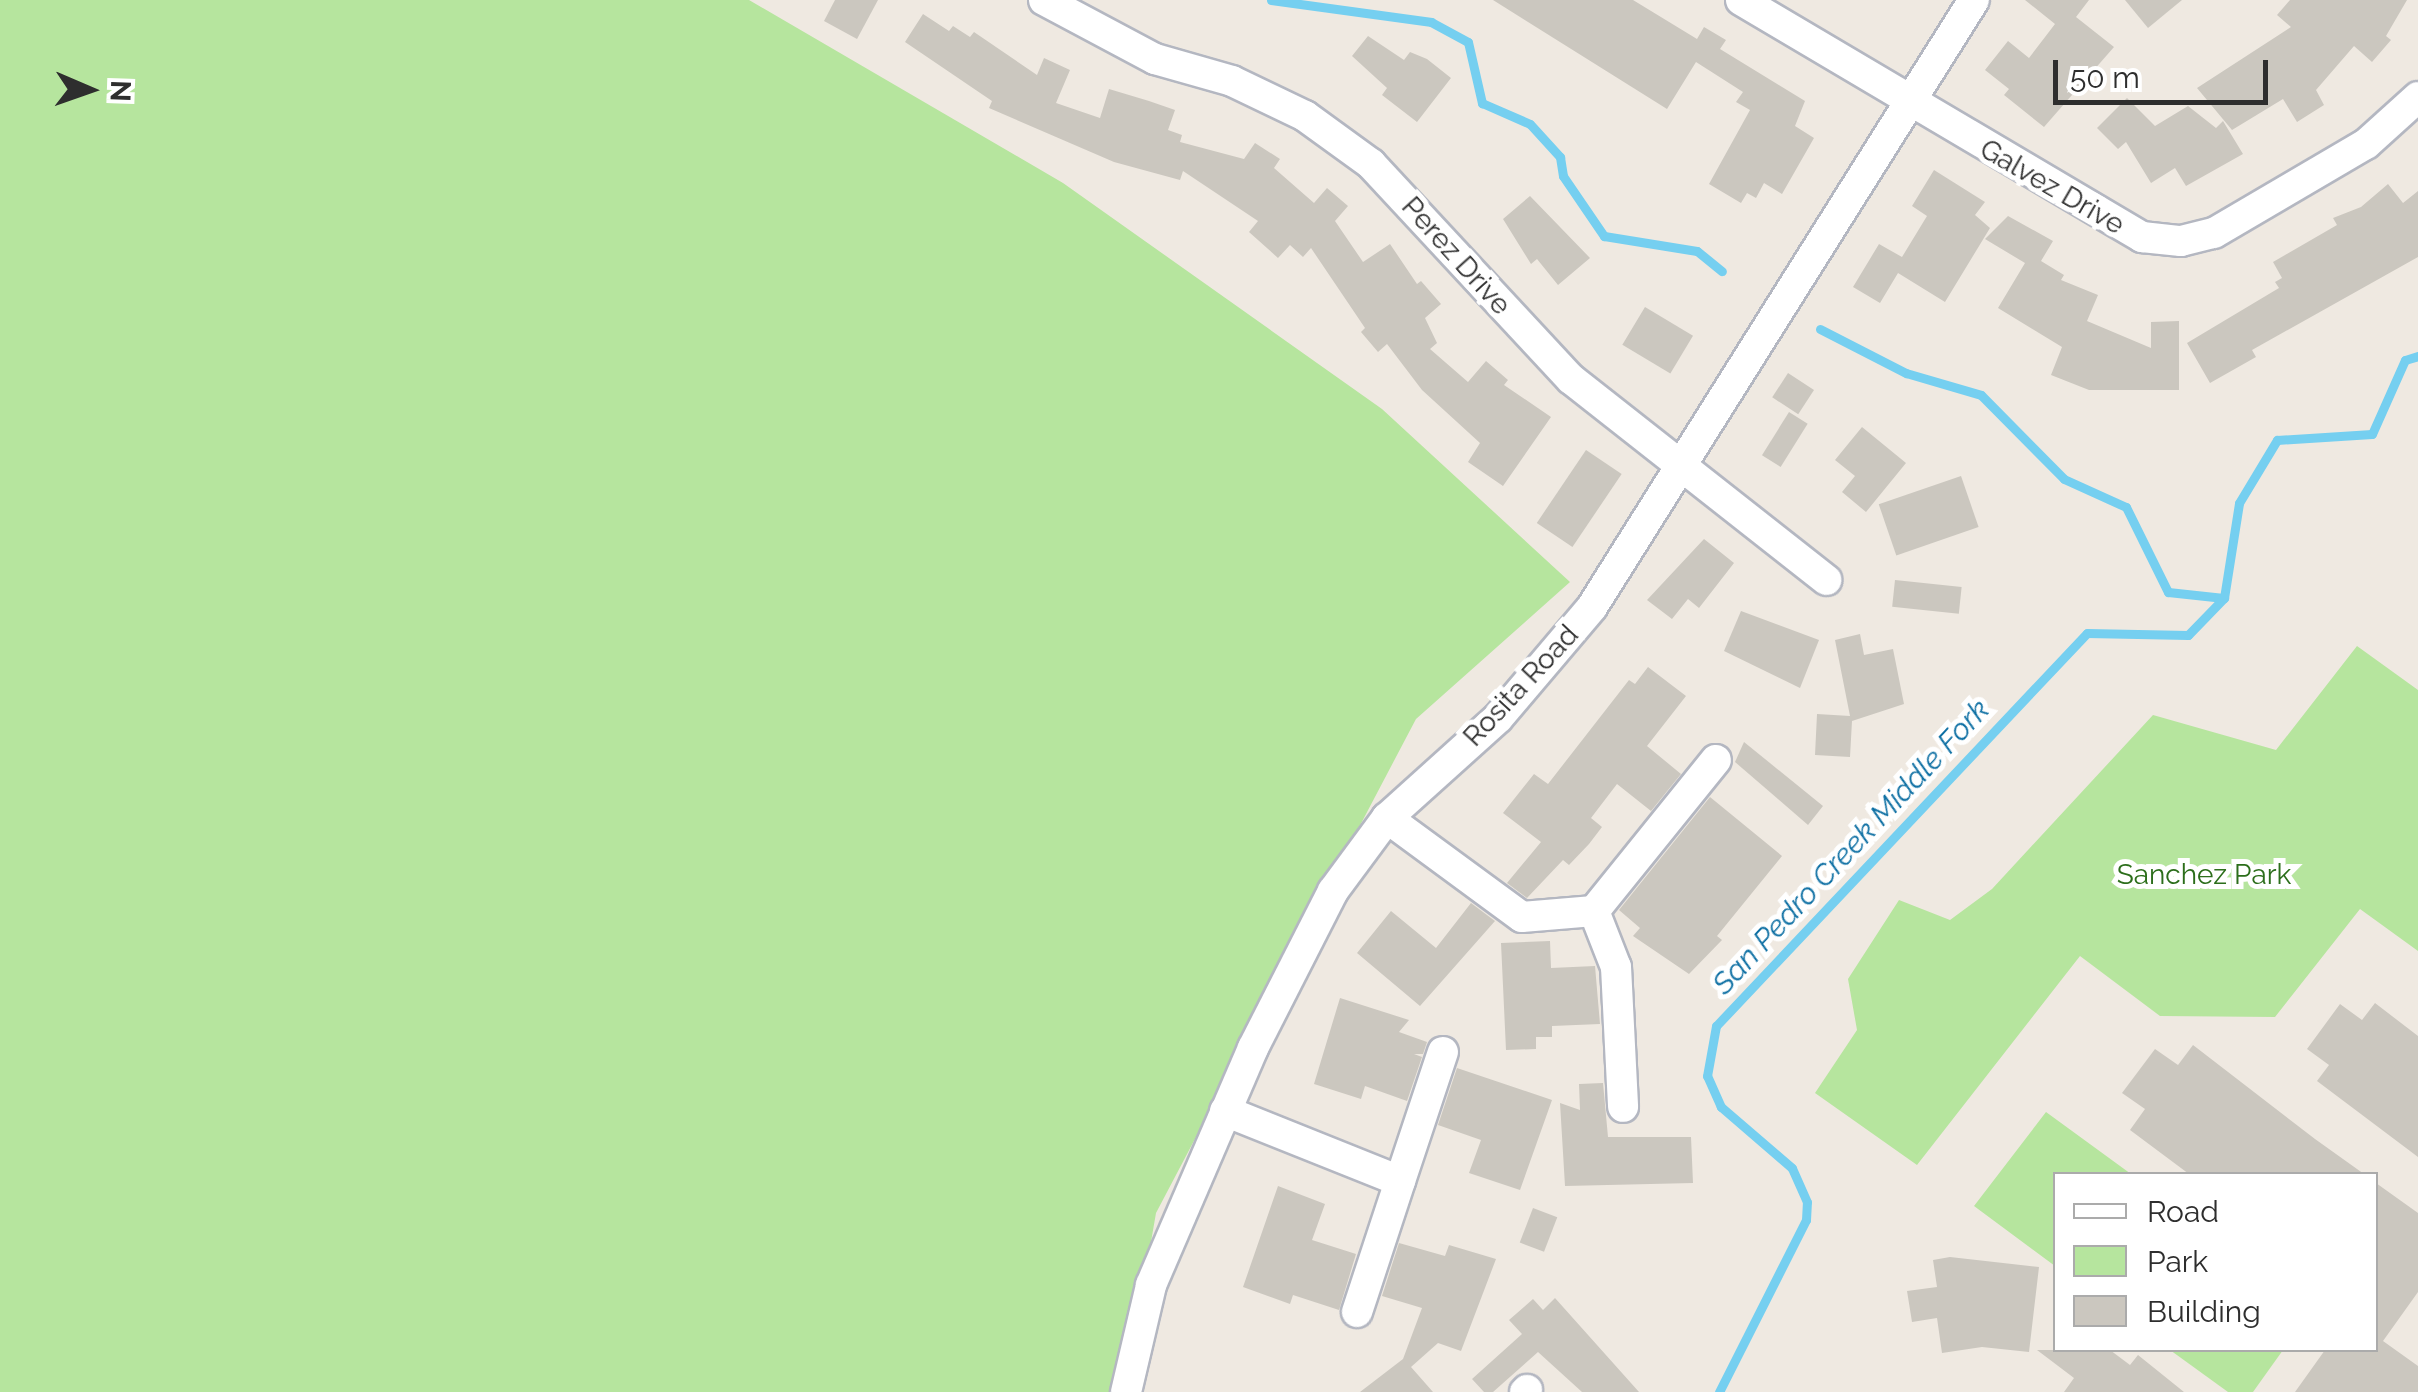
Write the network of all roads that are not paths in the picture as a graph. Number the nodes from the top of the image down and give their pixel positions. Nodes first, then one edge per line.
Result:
1 (1044, 0) edge
2 (1741, 0) edge
3 (1974, 0) edge
4 (2418, 97) edge
5 (1904, 102) junction
6 (1682, 469) junction
7 (1826, 580) dead end
8 (1716, 760) dead end
9 (1387, 818) junction
10 (1594, 911) junction
11 (1443, 1052) dead end
12 (1622, 1108) dead end
13 (1226, 1111) junction
14 (1400, 1181) junction
15 (1358, 1312) dead end
16 (1126, 1392) edge

1 - 6 street, Perez Drive
2 - 5 street, Galvez Drive
3 - 5 street, Rosita Road
4 - 5 street, Galvez Drive
5 - 6 street, Rosita Road
6 - 7 street, Perez Drive
6 - 9 street, Rosita Road
8 - 10 street
9 - 10 street
9 - 13 street, Rosita Road
10 - 12 street
11 - 14 street
13 - 14 street
13 - 16 street, Rosita Road
14 - 15 street

